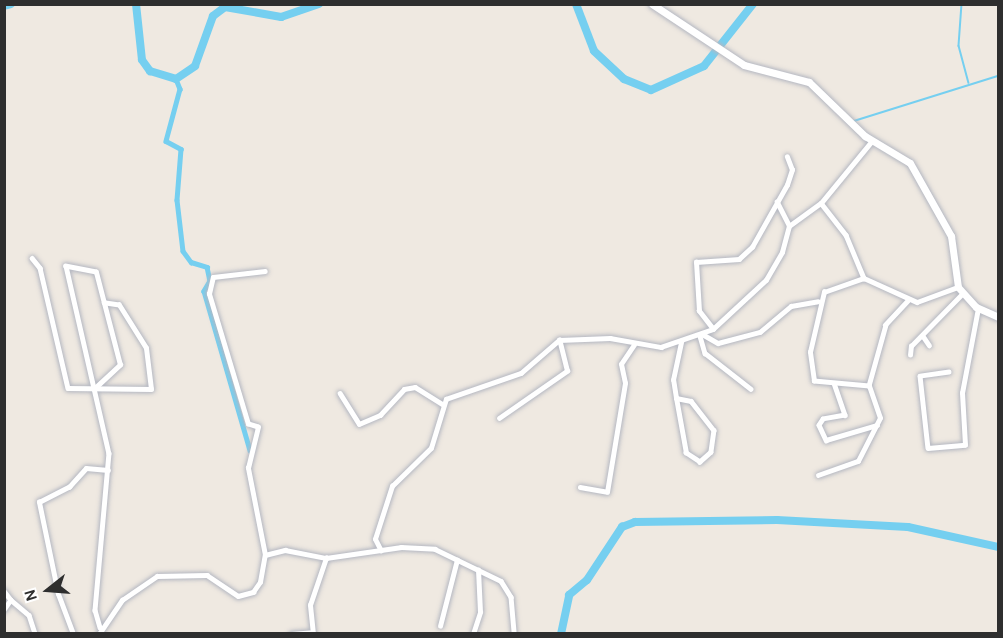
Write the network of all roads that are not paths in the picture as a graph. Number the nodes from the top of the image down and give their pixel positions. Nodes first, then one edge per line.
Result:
1 (652, 4) edge
2 (669, 4) edge
3 (664, 11) junction
4 (872, 141) junction
5 (787, 157) dead end
6 (777, 202) junction
7 (821, 203) junction
8 (789, 226) junction
9 (32, 258) dead end
10 (265, 272) dead end
11 (864, 278) junction
12 (958, 287) junction
13 (962, 294) junction
14 (818, 301) junction
15 (908, 301) junction
16 (104, 303) junction
17 (978, 308) junction
18 (999, 317) edge
19 (713, 329) junction
20 (702, 336) junction
21 (923, 336) junction
22 (560, 340) junction
23 (681, 342) junction
24 (634, 345) junction
25 (929, 345) dead end
26 (910, 356) dead end
27 (949, 372) dead end
28 (834, 383) junction
29 (869, 386) junction
30 (96, 387) junction
31 (752, 389) dead end
32 (340, 393) dead end
33 (676, 398) junction
34 (442, 404) junction
35 (500, 418) dead end
36 (877, 425) junction
37 (108, 470) junction
38 (818, 476) dead end
39 (580, 487) dead end
40 (381, 552) junction
41 (265, 555) junction
42 (326, 558) junction
43 (457, 560) junction
44 (478, 570) junction
45 (4, 591) edge
46 (11, 600) junction
47 (4, 610) edge
48 (440, 626) dead end
49 (100, 627) junction
50 (35, 633) edge
51 (73, 633) edge
52 (99, 633) edge
53 (291, 633) edge
54 (312, 633) edge
55 (473, 633) edge
56 (514, 633) edge

1 - 3 street
2 - 3 street
3 - 4 street
4 - 7 street
4 - 12 street
5 - 6 street
6 - 8 street
6 - 19 street
7 - 8 street
7 - 11 street
8 - 19 street
9 - 30 street
10 - 41 street
11 - 14 street
11 - 15 street
12 - 13 street
12 - 15 street
13 - 17 street
13 - 21 street
14 - 20 street
14 - 28 street
15 - 29 street
16 - 30 street
16 - 30 street
16 - 30 street
17 - 18 street
17 - 27 street
19 - 20 street
20 - 23 street
20 - 31 street
21 - 25 street
21 - 26 street
22 - 24 street
22 - 34 street
22 - 35 street
23 - 24 street
23 - 33 street
24 - 39 street
28 - 29 street
28 - 36 street
29 - 36 street
30 - 37 street
32 - 34 street
33 - 33 street
34 - 40 street
36 - 38 street
37 - 49 street
37 - 51 street
40 - 42 street
40 - 43 street
41 - 42 street
41 - 49 street
42 - 54 street
43 - 44 street
43 - 48 street
44 - 55 street
44 - 56 street
45 - 46 street
46 - 47 street
46 - 50 street
49 - 52 street
53 - 54 street

